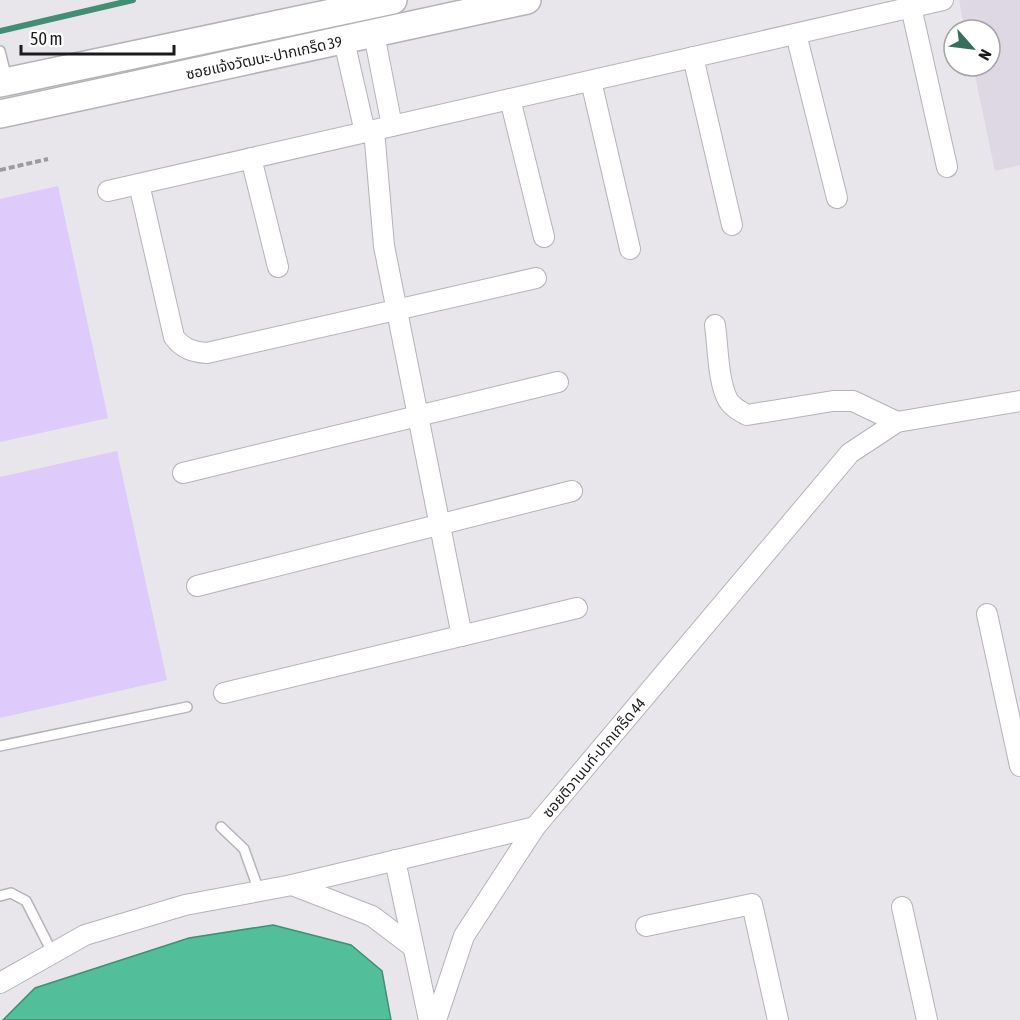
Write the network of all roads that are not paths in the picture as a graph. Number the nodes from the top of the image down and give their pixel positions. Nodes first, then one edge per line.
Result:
1 (393, 0) edge
2 (527, 0) edge
3 (943, 0) edge
4 (911, 7) junction
5 (443, 10) edge
6 (374, 34) junction
7 (796, 34) junction
8 (344, 41) junction
9 (0, 51) edge
10 (693, 57) junction
11 (591, 81) junction
12 (4, 82) edge
13 (510, 99) junction
14 (0, 114) edge
15 (377, 130) junction
16 (251, 158) junction
17 (947, 167) dead end
18 (139, 184) junction
19 (108, 191) dead end
20 (837, 198) dead end
21 (732, 225) dead end
22 (544, 237) dead end
23 (630, 249) dead end
24 (278, 267) dead end
25 (536, 278) dead end
26 (397, 310) junction
27 (715, 326) dead end
28 (558, 382) dead end
29 (1020, 402) edge
30 (418, 416) junction
31 (897, 422) junction
32 (183, 473) dead end
33 (572, 491) dead end
34 (440, 524) junction
35 (197, 586) dead end
36 (577, 608) dead end
37 (987, 614) dead end
38 (462, 636) junction
39 (225, 693) dead end
40 (187, 706) dead end
41 (0, 746) edge
42 (1020, 766) edge
43 (221, 827) dead end
44 (536, 827) junction
45 (395, 861) junction
46 (292, 885) junction
47 (259, 891) junction
48 (0, 896) edge
49 (902, 907) dead end
50 (646, 926) dead end
51 (413, 947) junction
52 (52, 952) junction
53 (0, 982) edge
54 (429, 1020) edge
55 (436, 1020) edge
56 (778, 1020) edge
57 (927, 1020) edge

1 - 12 main road, ซอยแจ้งวัฒนะ-ปากเกร็ด 39
2 - 5 main road, ซอยแจ้งวัฒนะ-ปากเกร็ด 39
3 - 4 street
4 - 7 street
4 - 17 street
5 - 6 main road, ซอยแจ้งวัฒนะ-ปากเกร็ด 39
6 - 8 main road, ซอยแจ้งวัฒนะ-ปากเกร็ด 39
6 - 15 street
7 - 10 street
7 - 20 street
8 - 14 main road, ซอยแจ้งวัฒนะ-ปากเกร็ด 39
8 - 15 street
9 - 12 lane
10 - 11 street
10 - 21 street
11 - 13 street
11 - 23 street
13 - 15 street
13 - 22 street
15 - 16 street
15 - 26 street
16 - 18 street
16 - 24 street
18 - 19 street
18 - 26 street
25 - 26 street
26 - 30 street
27 - 31 street
28 - 30 street
29 - 31 street, ซอยติวานนท์-ปากเกร็ด 44
30 - 32 street
30 - 34 street
31 - 44 street, ซอยติวานนท์-ปากเกร็ด 44
33 - 34 street
34 - 35 street
34 - 38 street
36 - 38 street
37 - 42 street
38 - 39 street
40 - 41 lane
43 - 47 lane
44 - 45 street, ซอยติวานนท์-ปากเกร็ด 44
44 - 55 street
45 - 46 street, ซอยติวานนท์-ปากเกร็ด 44
45 - 51 street
46 - 47 street, ซอยติวานนท์-ปากเกร็ด 44
46 - 51 street
47 - 52 street, ซอยติวานนท์-ปากเกร็ด 44
48 - 52 lane
49 - 57 street
50 - 56 street
51 - 54 street
52 - 53 street, ซอยติวานนท์-ปากเกร็ด 44

